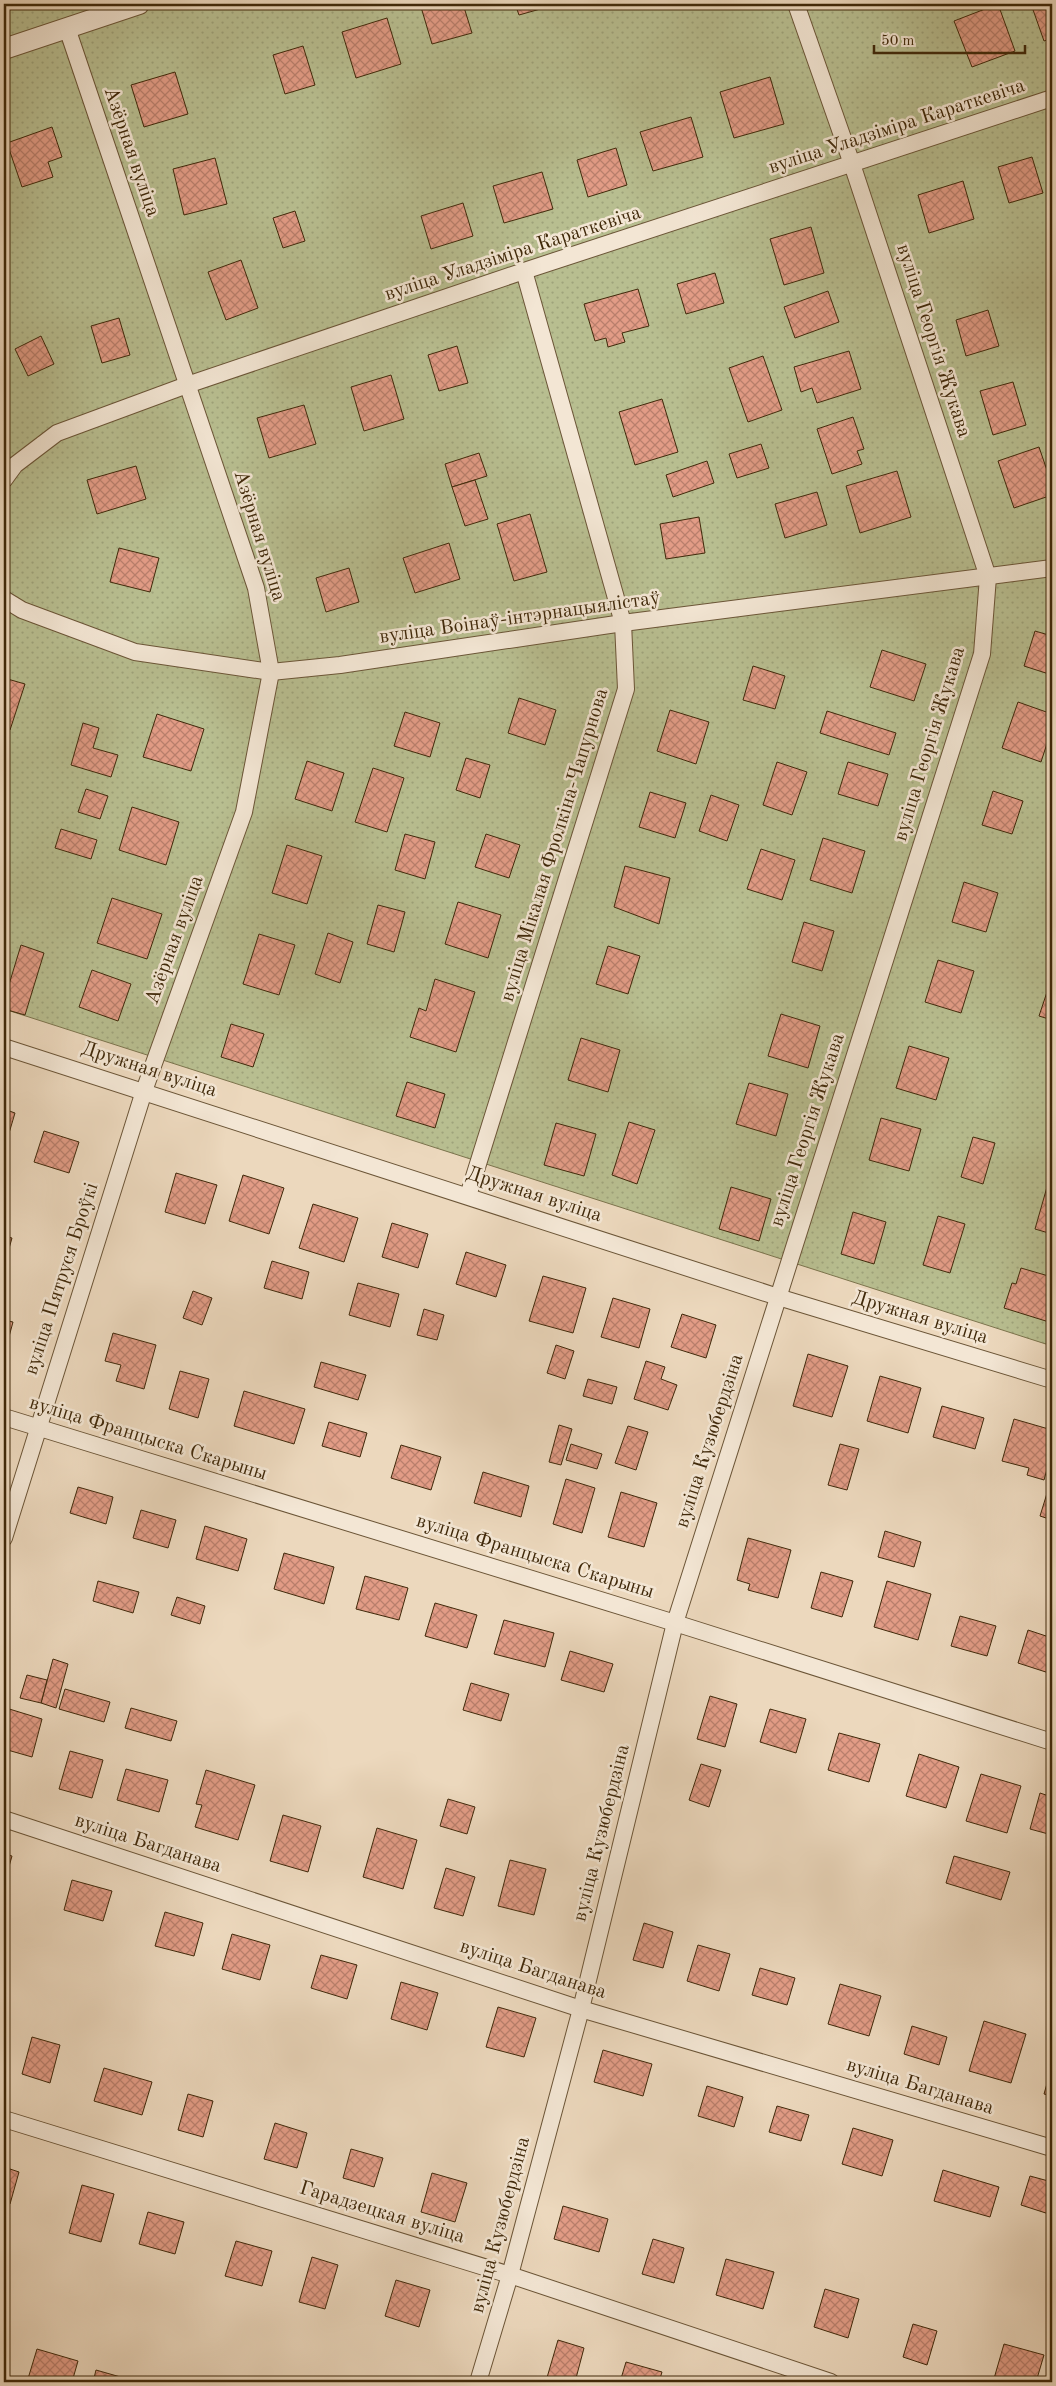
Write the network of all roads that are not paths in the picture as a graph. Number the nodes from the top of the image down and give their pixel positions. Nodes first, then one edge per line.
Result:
1 (139, 4) edge
2 (796, 4) edge
3 (67, 28) junction
4 (4, 49) edge
5 (1052, 98) edge
6 (852, 164) junction
7 (524, 271) junction
8 (187, 386) junction
9 (4, 480) edge
10 (1052, 568) edge
11 (988, 577) junction
12 (4, 599) edge
13 (623, 623) junction
14 (271, 672) junction
15 (4, 1047) edge
16 (144, 1091) junction
17 (468, 1196) junction
18 (778, 1297) junction
19 (1052, 1380) edge
20 (4, 1417) edge
21 (37, 1427) junction
22 (4, 1538) edge
23 (675, 1623) junction
24 (1052, 1742) edge
25 (4, 1819) edge
26 (582, 2009) junction
27 (4, 2119) edge
28 (1052, 2148) edge
29 (510, 2275) junction
30 (478, 2382) edge
31 (831, 2382) edge

1 - 3 street
2 - 6 street, вуліца Георгія Жукава
3 - 4 street
3 - 8 street, Азёрная вуліца
5 - 6 street, вуліца Уладзіміра Караткевіча
6 - 7 street, вуліца Уладзіміра Караткевіча
6 - 11 street, вуліца Георгія Жукава
7 - 8 street, вуліца Уладзіміра Караткевіча
7 - 13 street, вуліца Мікалая Фролкіна-Чапурнова
8 - 9 street, вуліца Уладзіміра Караткевіча
8 - 14 street, Азёрная вуліца
10 - 11 street, вуліца Воінаў-інтэрнацыялістаў
11 - 13 street, вуліца Воінаў-інтэрнацыялістаў
11 - 18 street, вуліца Георгія Жукава
12 - 14 street, вуліца Воінаў-інтэрнацыялістаў
13 - 14 street, вуліца Воінаў-інтэрнацыялістаў
13 - 17 street, вуліца Мікалая Фролкіна-Чапурнова
14 - 16 street, Азёрная вуліца
15 - 16 street, Дружная вуліца
16 - 17 street, Дружная вуліца
16 - 21 street, вуліца Пятруся Броўкі
17 - 18 street, Дружная вуліца
18 - 19 street, Дружная вуліца
18 - 23 street, вуліца Кузюбердзіна
20 - 21 street, вуліца Францыска Скарыны
21 - 22 street, вуліца Пятруся Броўкі
21 - 23 street, вуліца Францыска Скарыны
23 - 24 street, вуліца Францыска Скарыны
23 - 26 street, вуліца Кузюбердзіна
25 - 26 street, вуліца Багданава
26 - 28 street, вуліца Багданава
26 - 29 street, вуліца Кузюбердзіна
27 - 29 street, Гарадзецкая вуліца
29 - 30 street, вуліца Кузюбердзіна
29 - 31 street, Гарадзецкая вуліца

